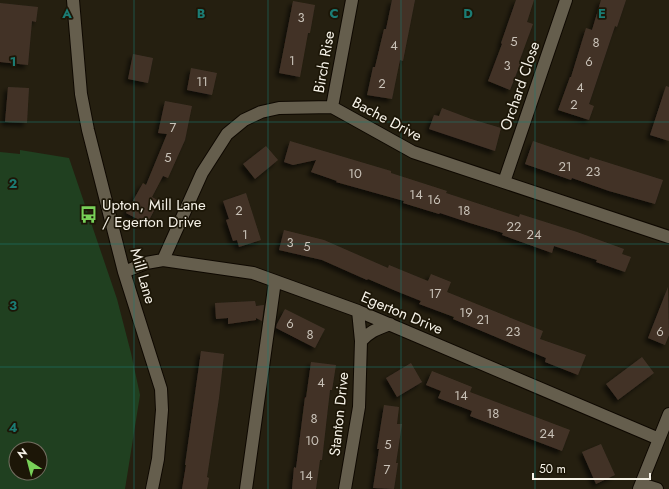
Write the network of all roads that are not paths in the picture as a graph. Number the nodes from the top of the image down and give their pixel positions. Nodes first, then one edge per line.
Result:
1 (73, 0) edge
2 (352, 0) edge
3 (566, 0) edge
4 (332, 107) junction
5 (504, 182) junction
6 (669, 237) edge
7 (163, 260) junction
8 (124, 272) junction
9 (275, 281) junction
10 (358, 311) junction
11 (390, 324) junction
12 (361, 341) junction
13 (669, 414) edge
14 (659, 439) junction
15 (640, 486) edge
16 (152, 489) edge
17 (246, 489) edge
18 (345, 489) edge
19 (657, 489) edge

1 - 8 street, Mill Lane
2 - 4 street, Birch Rise
3 - 5 street, Orchard Close
4 - 5 street, Bache Drive
4 - 7 street, Bache Drive
5 - 6 street, Bache Drive
7 - 8 street, Egerton Drive
7 - 9 street, Egerton Drive
8 - 16 street, Mill Lane
9 - 10 street, Egerton Drive
9 - 17 street
10 - 11 street, Egerton Drive
10 - 12 street, Stanton Drive
11 - 12 street
11 - 14 street, Egerton Drive
12 - 18 street, Stanton Drive
13 - 14 street
14 - 15 street
15 - 19 street

